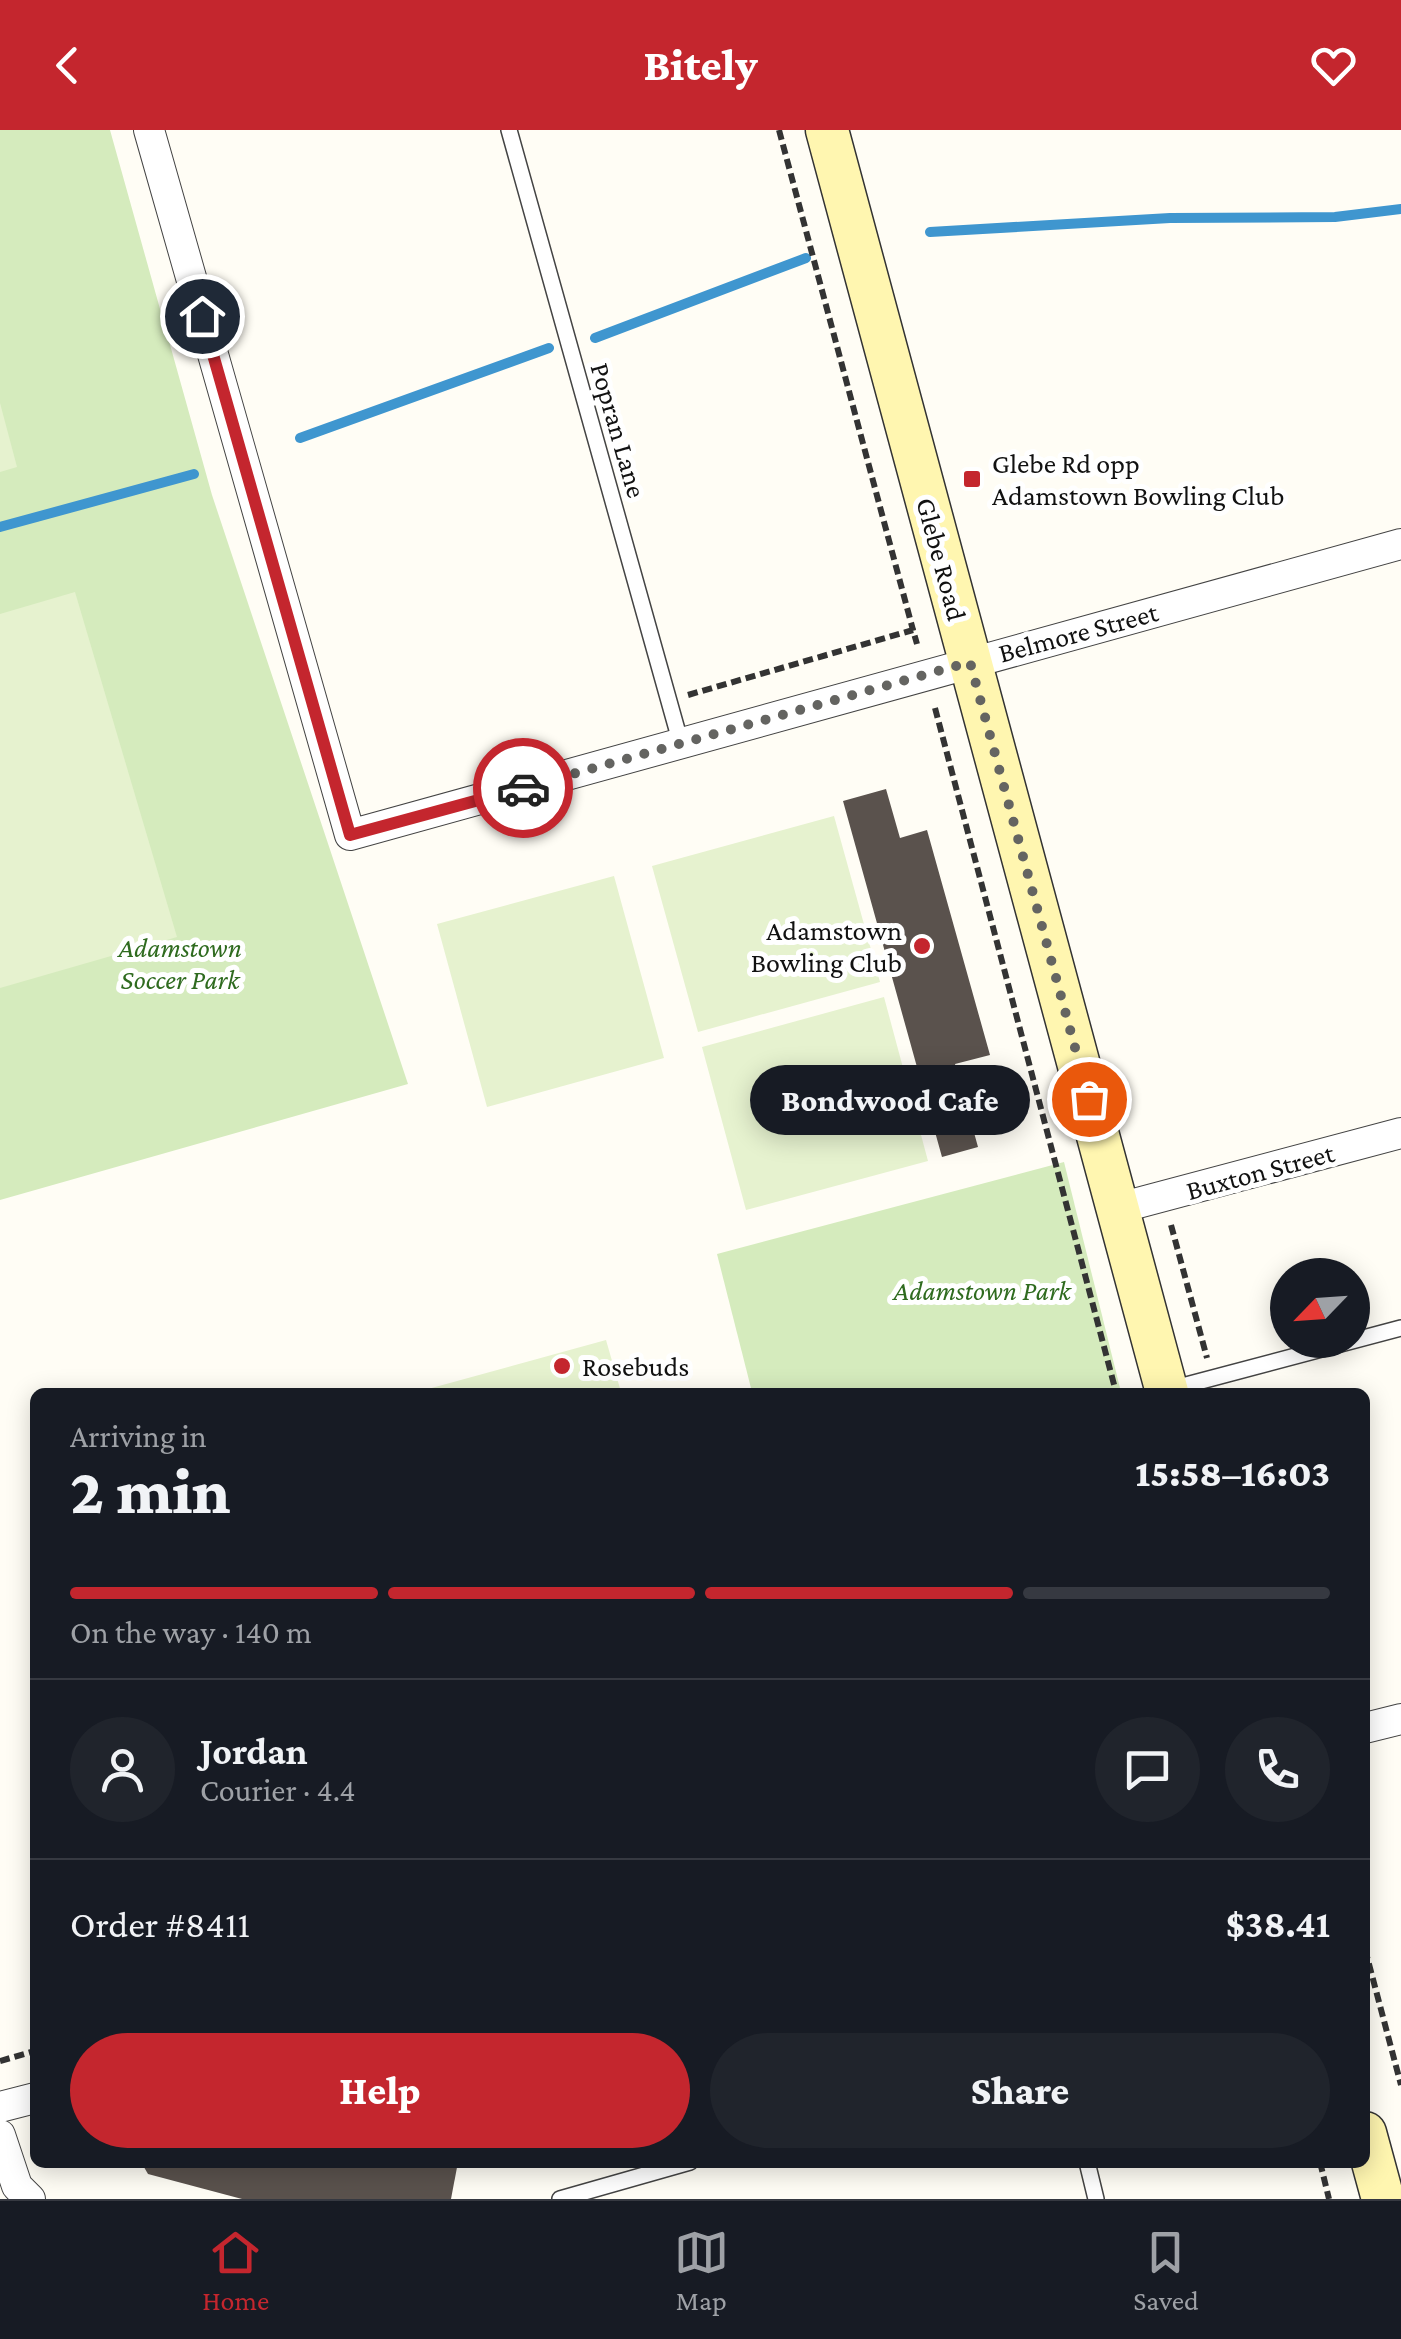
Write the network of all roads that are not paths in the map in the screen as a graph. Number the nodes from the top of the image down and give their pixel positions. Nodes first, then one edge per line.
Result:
1 (148, 130) edge
2 (509, 130) edge
3 (828, 130) edge
4 (1401, 544) edge
5 (970, 662) junction
6 (681, 744) junction
7 (1401, 1133) edge
8 (1119, 1208) junction
9 (1401, 1328) edge
10 (1166, 1388) edge
11 (1177, 1388) edge
12 (1401, 1718) edge
13 (1370, 1727) edge
14 (30, 2099) edge
15 (0, 2108) edge
16 (0, 2136) edge
17 (1370, 2151) edge
18 (669, 2168) edge
19 (1088, 2168) edge
20 (30, 2199) edge
21 (560, 2199) edge
22 (1096, 2199) edge
23 (1383, 2199) edge

1 - 6 street, Belmore Street
2 - 6 lane, Popran Lane
3 - 5 main road, Glebe Road
4 - 5 street, Belmore Street
5 - 6 street, Belmore Street
5 - 8 main road, Glebe Road
7 - 8 street, Buxton Street
8 - 10 main road, Glebe Road
9 - 11 lane
12 - 13 street
14 - 15 street
16 - 20 street
17 - 23 main road
18 - 21 lane
19 - 22 lane

